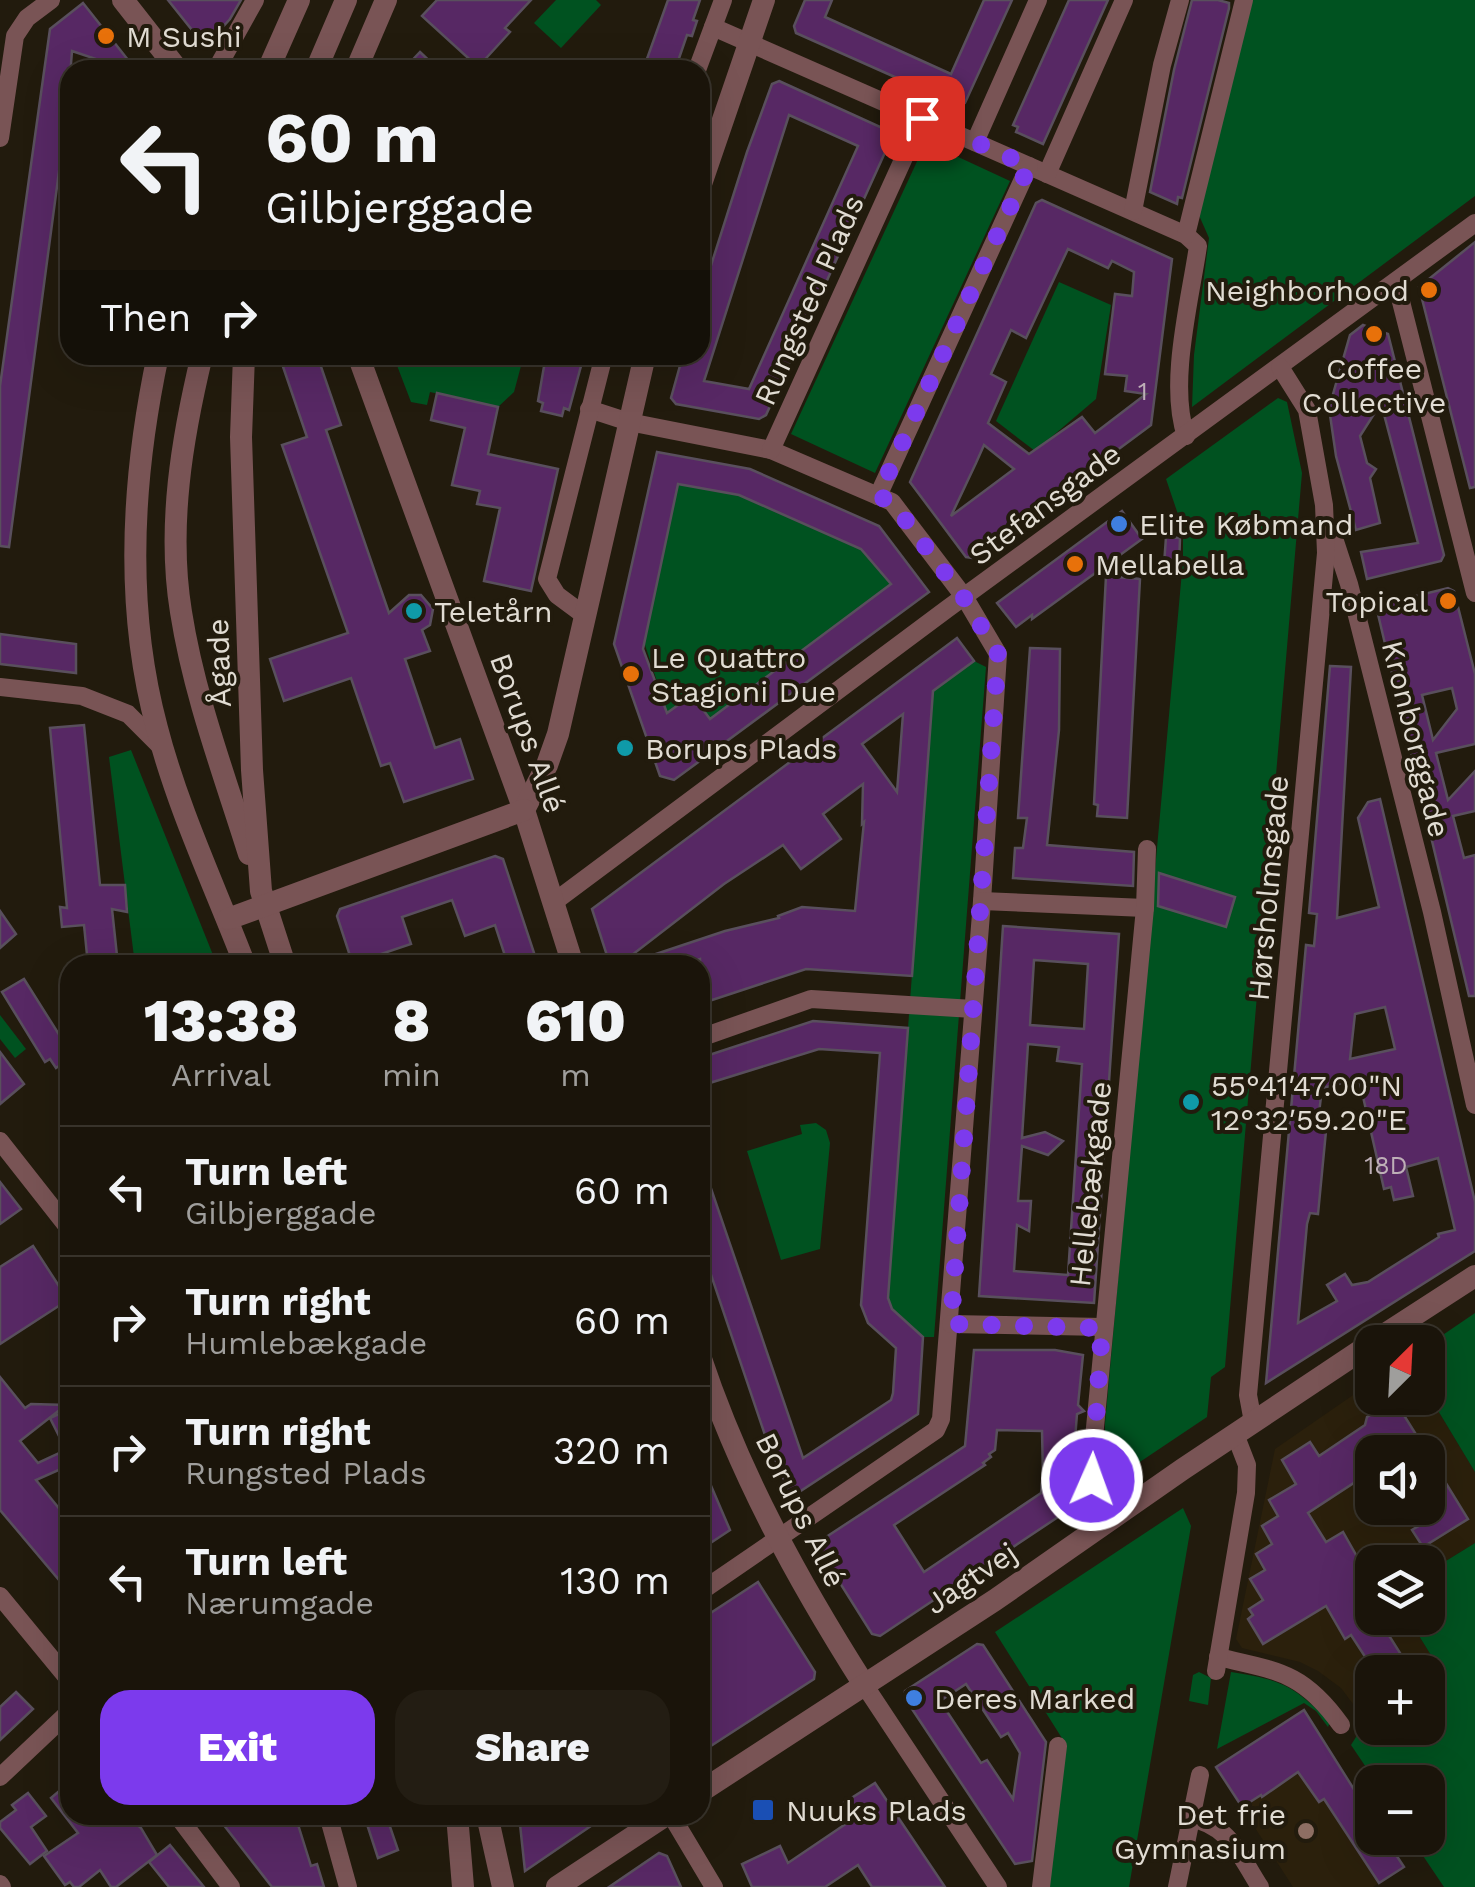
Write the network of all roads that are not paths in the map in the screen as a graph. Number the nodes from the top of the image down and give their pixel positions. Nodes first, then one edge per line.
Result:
1 (52, 0) edge
2 (123, 0) edge
3 (254, 0) edge
4 (299, 0) edge
5 (346, 0) edge
6 (386, 0) edge
7 (723, 0) edge
8 (764, 0) edge
9 (1038, 0) edge
10 (1124, 0) edge
11 (1180, 0) edge
12 (1244, 0) edge
13 (713, 26) junction
14 (750, 43) junction
15 (170, 60) edge
16 (221, 60) edge
17 (272, 60) edge
18 (320, 60) edge
19 (360, 60) edge
20 (701, 60) edge
21 (922, 118) junction
22 (0, 138) edge
23 (975, 142) junction
24 (710, 158) edge
25 (1029, 166) junction
26 (1047, 174) junction
27 (1133, 211) junction
28 (1475, 223) edge
29 (1186, 235) junction
30 (1396, 282) junction
31 (156, 365) edge
32 (200, 365) edge
33 (244, 365) edge
34 (362, 365) edge
35 (601, 365) edge
36 (643, 365) edge
37 (1280, 367) junction
38 (588, 409) junction
39 (628, 422) junction
40 (1186, 436) junction
41 (771, 450) junction
42 (878, 496) junction
43 (1324, 505) junction
44 (1475, 593) edge
45 (964, 598) junction
46 (584, 615) junction
47 (0, 688) edge
48 (163, 749) junction
49 (524, 810) junction
50 (1147, 849) dead end
51 (263, 898) junction
52 (982, 900) junction
53 (554, 902) junction
54 (1145, 908) junction
55 (228, 919) junction
56 (241, 955) edge
57 (282, 955) edge
58 (570, 955) edge
59 (974, 1009) junction
60 (710, 1034) edge
61 (1475, 1106) edge
62 (0, 1140) edge
63 (60, 1217) edge
64 (1475, 1276) edge
65 (951, 1324) junction
66 (1400, 1325) edge
67 (1102, 1328) junction
68 (1355, 1355) edge
69 (710, 1386) edge
70 (1244, 1428) junction
71 (1110, 1520) junction
72 (778, 1542) junction
73 (710, 1586) edge
74 (0, 1596) edge
75 (60, 1669) edge
76 (863, 1683) junction
77 (60, 1720) edge
78 (1341, 1725) dead end
79 (1058, 1746) dead end
80 (1200, 1776) dead end
81 (0, 1777) edge
82 (710, 1785) edge
83 (1189, 1818) junction
84 (185, 1825) edge
85 (331, 1825) edge
86 (458, 1825) edge
87 (489, 1825) edge
88 (653, 1825) edge
89 (674, 1825) edge
90 (232, 1887) edge
91 (348, 1887) edge
92 (464, 1887) edge
93 (503, 1887) edge
94 (557, 1887) edge
95 (714, 1887) edge
96 (998, 1887) edge
97 (1041, 1887) edge
98 (1177, 1887) edge
99 (1260, 1887) edge

1 - 22 street
2 - 15 street
3 - 16 street
4 - 17 street
5 - 18 street
6 - 19 street
7 - 13 street
8 - 14 street
9 - 23 street
10 - 26 street
11 - 27 street
12 - 29 street
13 - 14 street
13 - 20 street
14 - 21 street
14 - 24 street
21 - 23 street
21 - 41 street, Rungsted Plads
23 - 25 street
25 - 26 street
25 - 42 street
26 - 27 street
27 - 29 street
28 - 30 street, Stefansgade
29 - 40 street
30 - 37 street, Stefansgade
30 - 44 street
31 - 48 street
32 - 51 street
33 - 51 street, Ågade
34 - 49 street, Borups Allé
35 - 38 street
36 - 39 street
37 - 40 street, Stefansgade
37 - 43 street, Hørsholmsgade
38 - 39 street
38 - 46 street
39 - 41 street
39 - 46 street
40 - 45 street, Stefansgade
41 - 42 street
42 - 45 street
43 - 61 street, Kronborggade
43 - 70 street, Hørsholmsgade
45 - 52 street
45 - 53 street, Stefansgade
46 - 49 street
47 - 48 street
48 - 55 street
49 - 51 street
49 - 53 street, Borups Allé
50 - 54 street, Hellebækgade
51 - 55 street
51 - 57 street, Ågade
52 - 54 street
52 - 59 street
53 - 58 street, Borups Allé
54 - 67 street, Hellebækgade
55 - 56 street
59 - 60 street
59 - 65 street
62 - 63 street
64 - 66 street, Jagtvej
65 - 67 street
65 - 72 street
67 - 71 street, Hellebækgade
68 - 70 street, Jagtvej
69 - 72 street, Borups Allé
70 - 71 street, Jagtvej
70 - 78 street, Hørsholmsgade
71 - 76 street, Jagtvej
72 - 73 street
72 - 76 street, Borups Allé
74 - 75 street
76 - 82 street, Jagtvej
76 - 96 street
77 - 81 street
79 - 97 street
80 - 83 street
83 - 98 street
83 - 99 street
84 - 90 street
85 - 91 street
86 - 92 street
87 - 93 street
88 - 94 street
89 - 95 street

